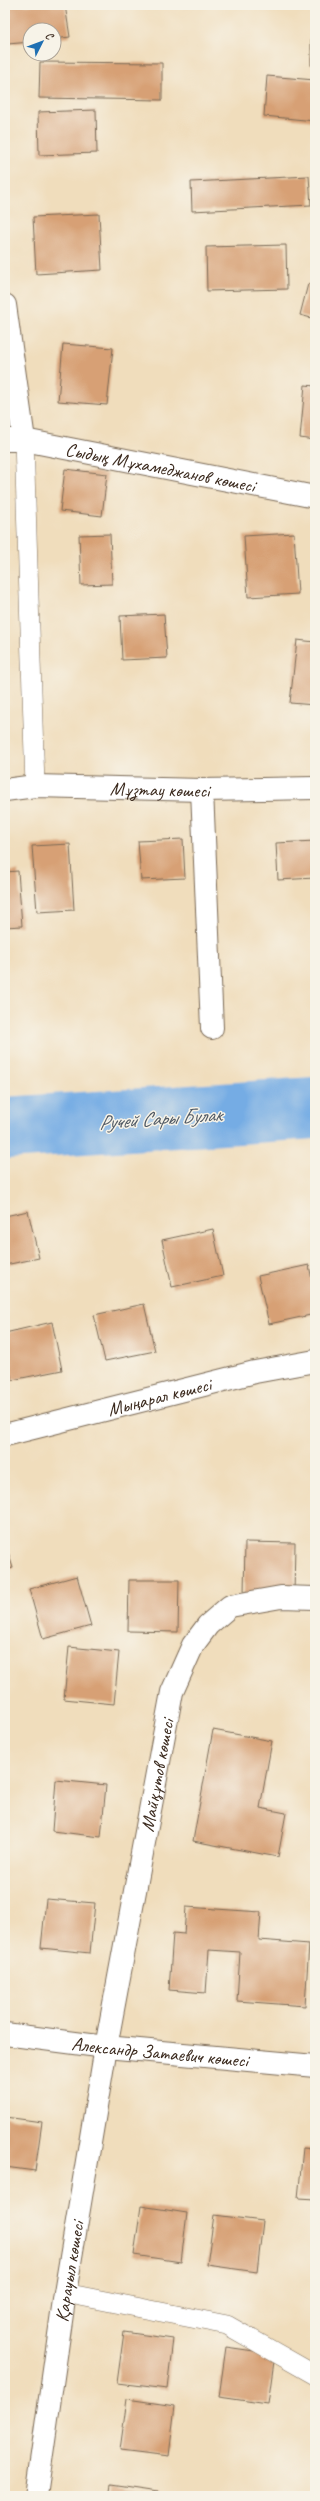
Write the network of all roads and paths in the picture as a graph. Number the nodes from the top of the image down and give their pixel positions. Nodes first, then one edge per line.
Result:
1 (5, 305) edge
2 (14, 440) edge
3 (315, 496) edge
4 (35, 786) junction
5 (315, 788) edge
6 (5, 790) edge
7 (202, 790) junction
8 (212, 1028) dead end
9 (315, 1361) edge
10 (5, 1435) edge
11 (315, 1598) edge
12 (5, 2034) edge
13 (106, 2047) junction
14 (315, 2066) edge
15 (65, 2293) junction
16 (315, 2375) edge
17 (36, 2496) edge

1 - 2 street
2 - 3 street, Сыдық Мұхамеджанов көшесі
2 - 4 lane
4 - 6 street, Мұзтау көшесі
4 - 7 street, Мұзтау көшесі
5 - 7 street, Мұзтау көшесі
7 - 8 street
9 - 10 street, Мыңарал көшесі
11 - 13 street, Майқұтов көшесі
12 - 13 street, Александр Затаевич көшесі
13 - 14 street, Александр Затаевич көшесі
13 - 15 street, Қарауыл көшесі
15 - 16 lane
15 - 17 street, Қарауыл көшесі

